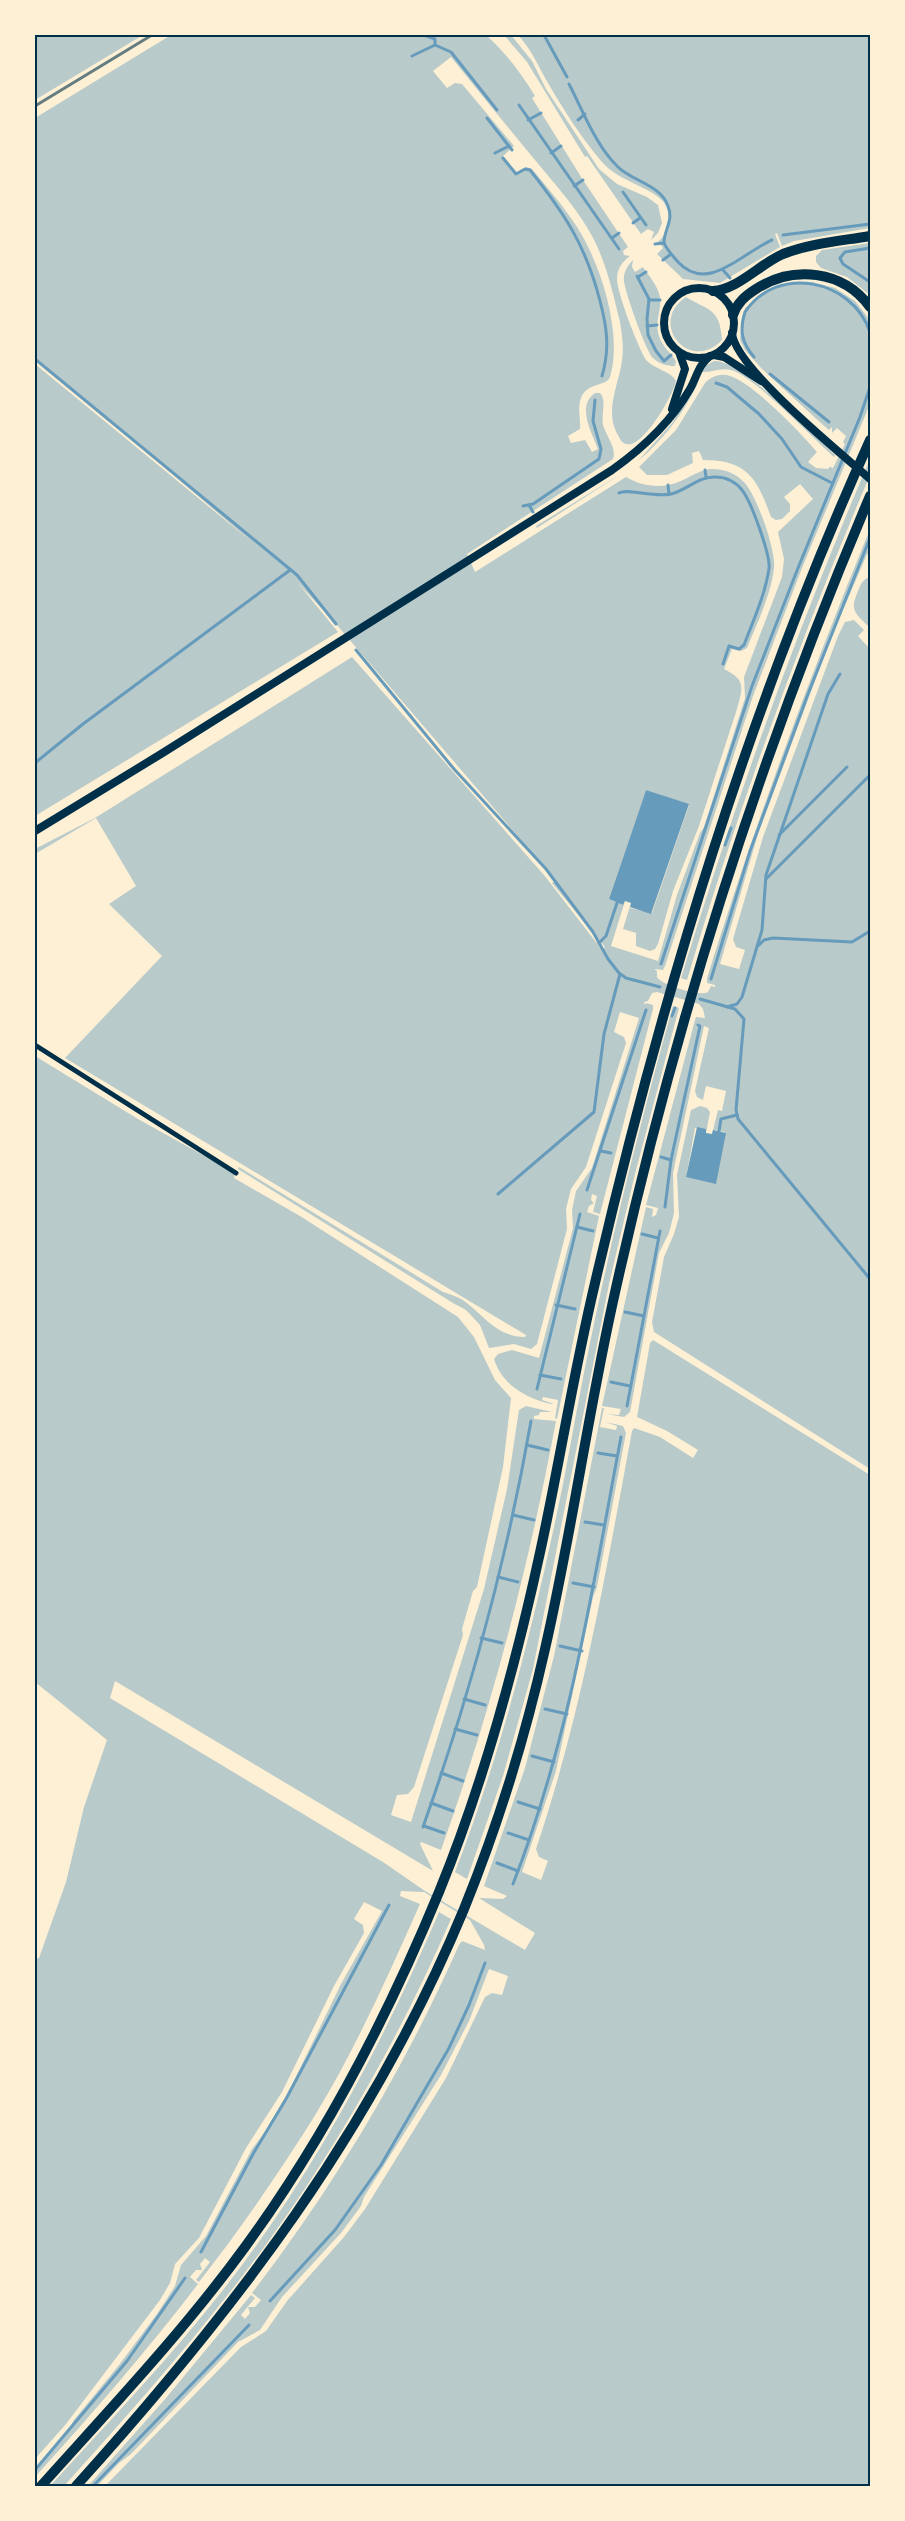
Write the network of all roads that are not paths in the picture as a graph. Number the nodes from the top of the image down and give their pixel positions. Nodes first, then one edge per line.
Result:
1 (870, 236) edge
2 (712, 291) junction
3 (870, 307) edge
4 (733, 315) junction
5 (732, 333) junction
6 (679, 352) junction
7 (712, 355) junction
8 (767, 385) junction
9 (668, 419) junction
10 (870, 440) edge
11 (870, 479) edge
12 (870, 496) edge
13 (867, 507) edge
14 (35, 831) edge
15 (35, 1045) edge
16 (236, 1173) dead end
17 (40, 2486) edge
18 (76, 2486) edge

1 - 2 highway
2 - 4 main road
2 - 6 main road
3 - 4 highway
4 - 5 main road
5 - 7 main road
5 - 8 main road
6 - 7 main road
6 - 9 main road
7 - 8 main road
7 - 9 main road
8 - 11 main road
9 - 14 main road
10 - 17 highway
12 - 13 highway
13 - 18 highway
15 - 16 street

